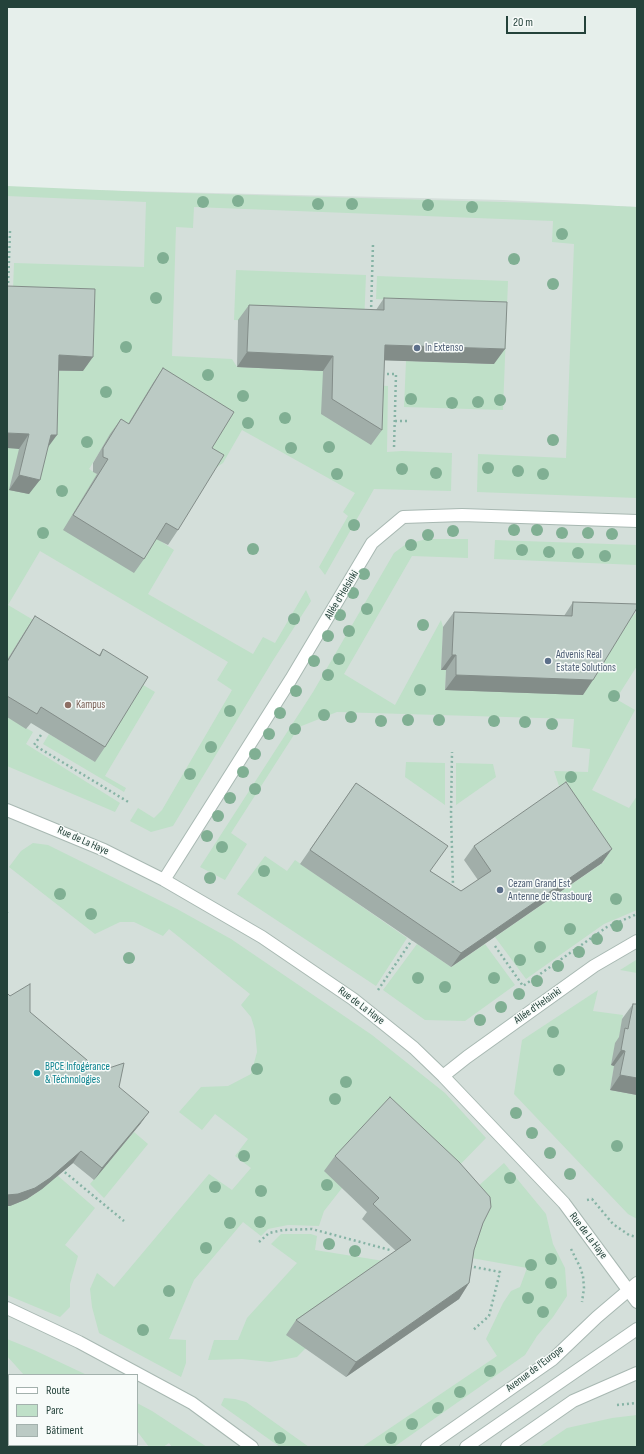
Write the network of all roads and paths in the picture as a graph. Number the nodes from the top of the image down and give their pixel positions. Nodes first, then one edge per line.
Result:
1 (10, 231) dead end
2 (373, 244) dead end
3 (8, 295) edge
4 (370, 315) edge
5 (381, 374) edge
6 (395, 421) junction
7 (410, 421) dead end
8 (394, 448) dead end
9 (637, 521) edge
10 (41, 735) dead end
11 (452, 752) dead end
12 (130, 804) dead end
13 (7, 810) edge
14 (164, 880) junction
15 (453, 885) junction
16 (458, 890) edge
17 (448, 891) edge
18 (637, 914) edge
19 (412, 940) edge
20 (637, 941) edge
21 (495, 946) edge
22 (378, 990) dead end
23 (443, 1076) junction
24 (56, 1166) edge
25 (564, 1203) junction
26 (124, 1221) dead end
27 (637, 1237) edge
28 (259, 1242) dead end
29 (570, 1248) dead end
30 (390, 1250) dead end
31 (464, 1265) edge
32 (633, 1286) edge
33 (637, 1302) edge
34 (579, 1307) dead end
35 (7, 1308) edge
36 (637, 1329) edge
37 (472, 1331) dead end
38 (637, 1373) edge
39 (252, 1447) edge
40 (427, 1447) edge
41 (466, 1447) edge
42 (507, 1447) edge

1 - 3 path
2 - 4 path
5 - 6 path
6 - 7 path
6 - 8 path
9 - 14 street, Allée d'Helsinki
10 - 12 path
11 - 15 path
13 - 14 street, Rue de La Haye
14 - 23 street, Rue de La Haye
15 - 16 path
15 - 17 path
18 - 21 path
19 - 22 path
20 - 23 street, Allée d'Helsinki
23 - 25 street, Rue de La Haye
24 - 26 path
25 - 27 path
25 - 32 street, Rue de La Haye
28 - 30 path
29 - 34 path
31 - 37 path
32 - 33 street, Rue de La Haye
32 - 40 street, Avenue de l'Europe
35 - 39 street
36 - 41 street
38 - 42 street

